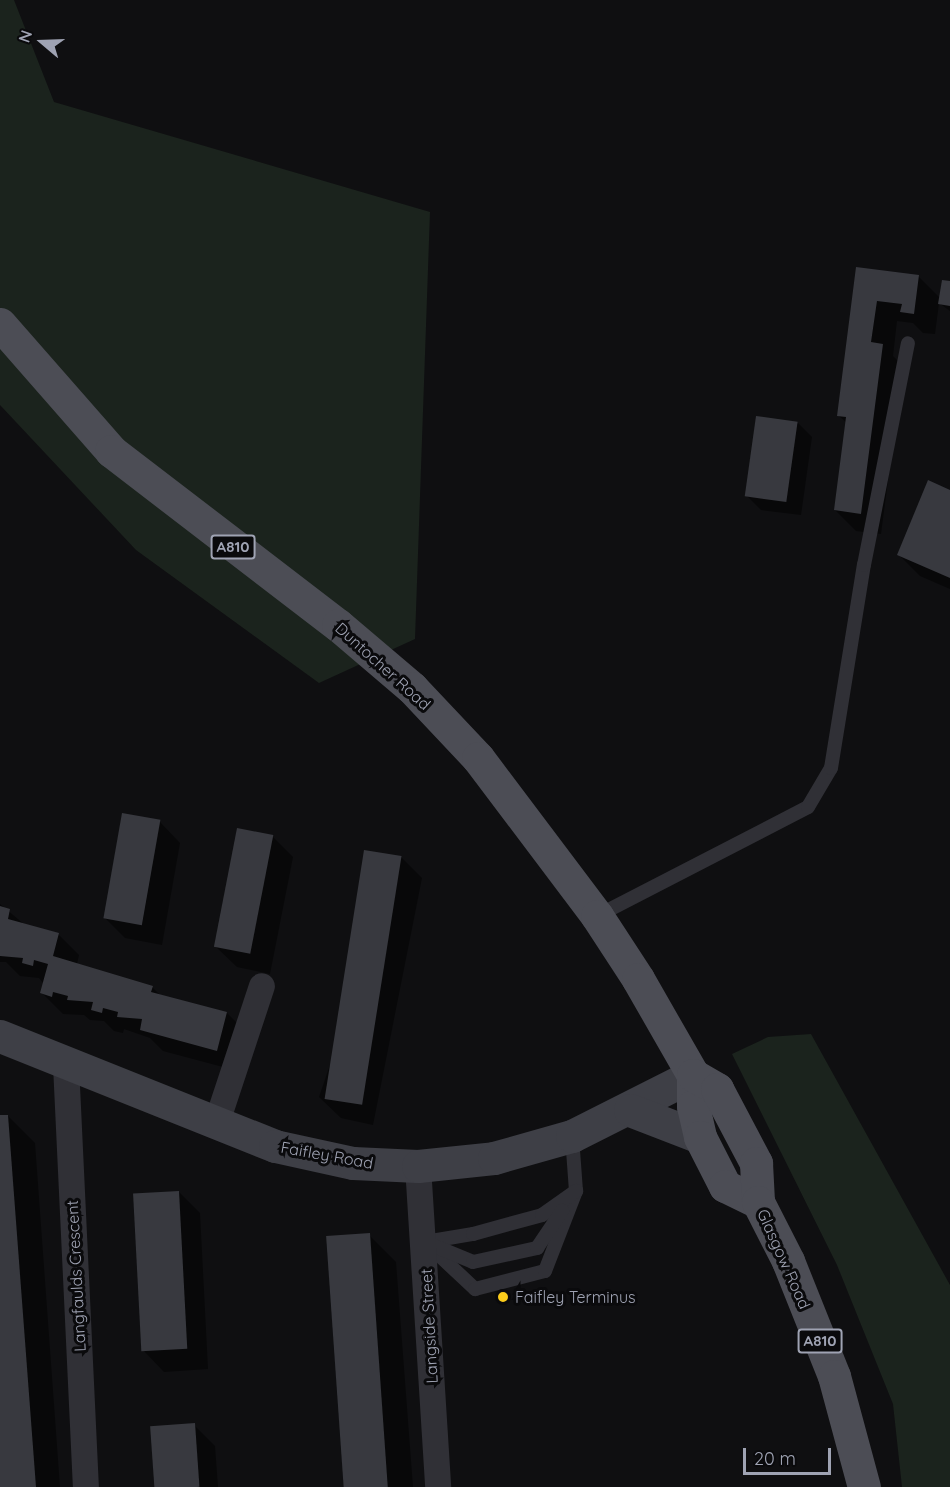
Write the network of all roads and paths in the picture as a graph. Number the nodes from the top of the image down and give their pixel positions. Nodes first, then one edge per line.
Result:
1 (0, 324) edge
2 (908, 343) dead end
3 (597, 916) junction
4 (262, 986) dead end
5 (0, 1036) edge
6 (66, 1065) junction
7 (693, 1075) junction
8 (630, 1110) junction
9 (217, 1122) junction
10 (572, 1136) junction
11 (700, 1137) junction
12 (418, 1166) junction
13 (576, 1191) junction
14 (758, 1202) junction
15 (425, 1242) junction
16 (86, 1487) edge
17 (438, 1487) edge
18 (864, 1487) edge

1 - 3 main road, Duntocher Road / A810
2 - 3 lane
3 - 7 main road, Duntocher Road / A810
4 - 9 street
5 - 6 street, Faifley Road
6 - 9 street, Faifley Road
6 - 16 street, Langfaulds Crescent
7 - 8 street, Faifley Road
7 - 11 main road, Glasgow Road
7 - 14 main road, Glasgow Road / A810
8 - 10 street, Faifley Road
8 - 11 street
9 - 12 street, Faifley Road
10 - 12 street, Faifley Road
10 - 13 lane
11 - 14 main road, Glasgow Road
12 - 15 street, Langside Street
13 - 15 lane
13 - 15 lane
13 - 15 lane
14 - 18 main road, Glasgow Road / A810
15 - 17 street, Langside Street

